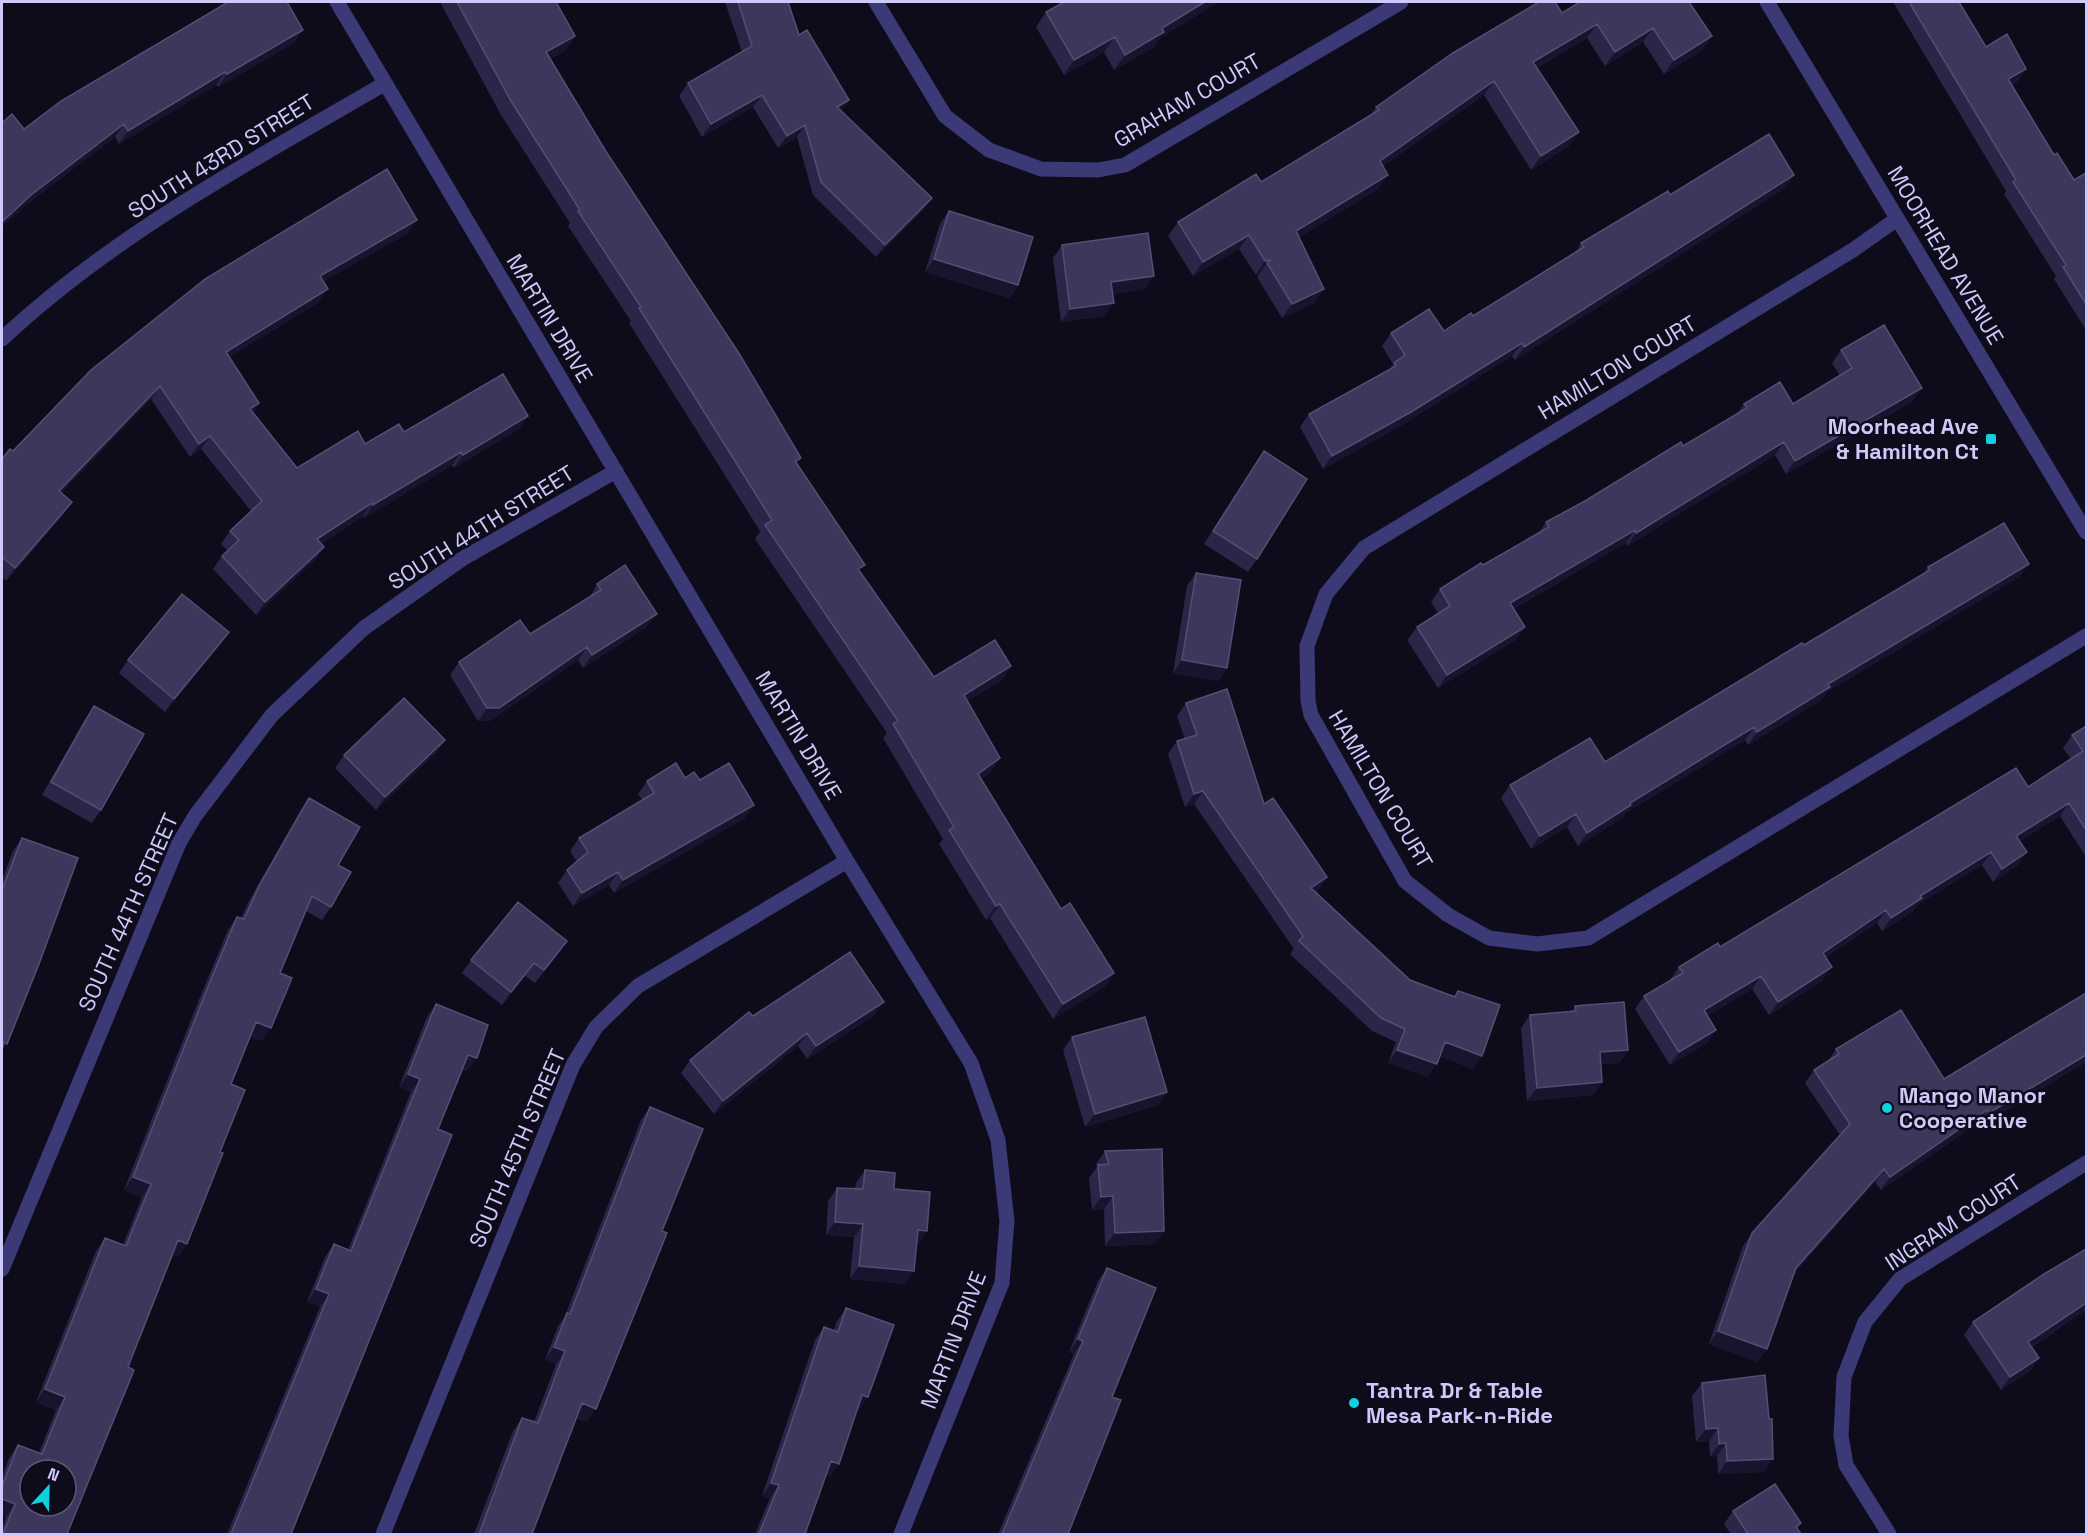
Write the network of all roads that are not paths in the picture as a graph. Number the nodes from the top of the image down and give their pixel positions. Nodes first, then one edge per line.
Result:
1 (337, 2) edge
2 (876, 2) edge
3 (1401, 2) edge
4 (1767, 2) edge
5 (384, 84) junction
6 (1898, 219) junction
7 (2, 339) edge
8 (616, 471) junction
9 (2086, 532) edge
10 (2086, 636) edge
11 (848, 861) junction
12 (2086, 1163) edge
13 (2, 1269) edge
14 (383, 1534) edge
15 (901, 1534) edge
16 (1889, 1534) edge

1 - 5 street, MARTIN DRIVE
2 - 3 street, GRAHAM COURT
4 - 6 street, MOORHEAD AVENUE
5 - 7 street, SOUTH 43RD STREET
5 - 8 street, MARTIN DRIVE
6 - 9 street, MOORHEAD AVENUE
6 - 10 street, HAMILTON COURT
8 - 11 street, MARTIN DRIVE
8 - 13 street, SOUTH 44TH STREET
11 - 14 street, SOUTH 45TH STREET
11 - 15 street, MARTIN DRIVE
12 - 16 street, INGRAM COURT

